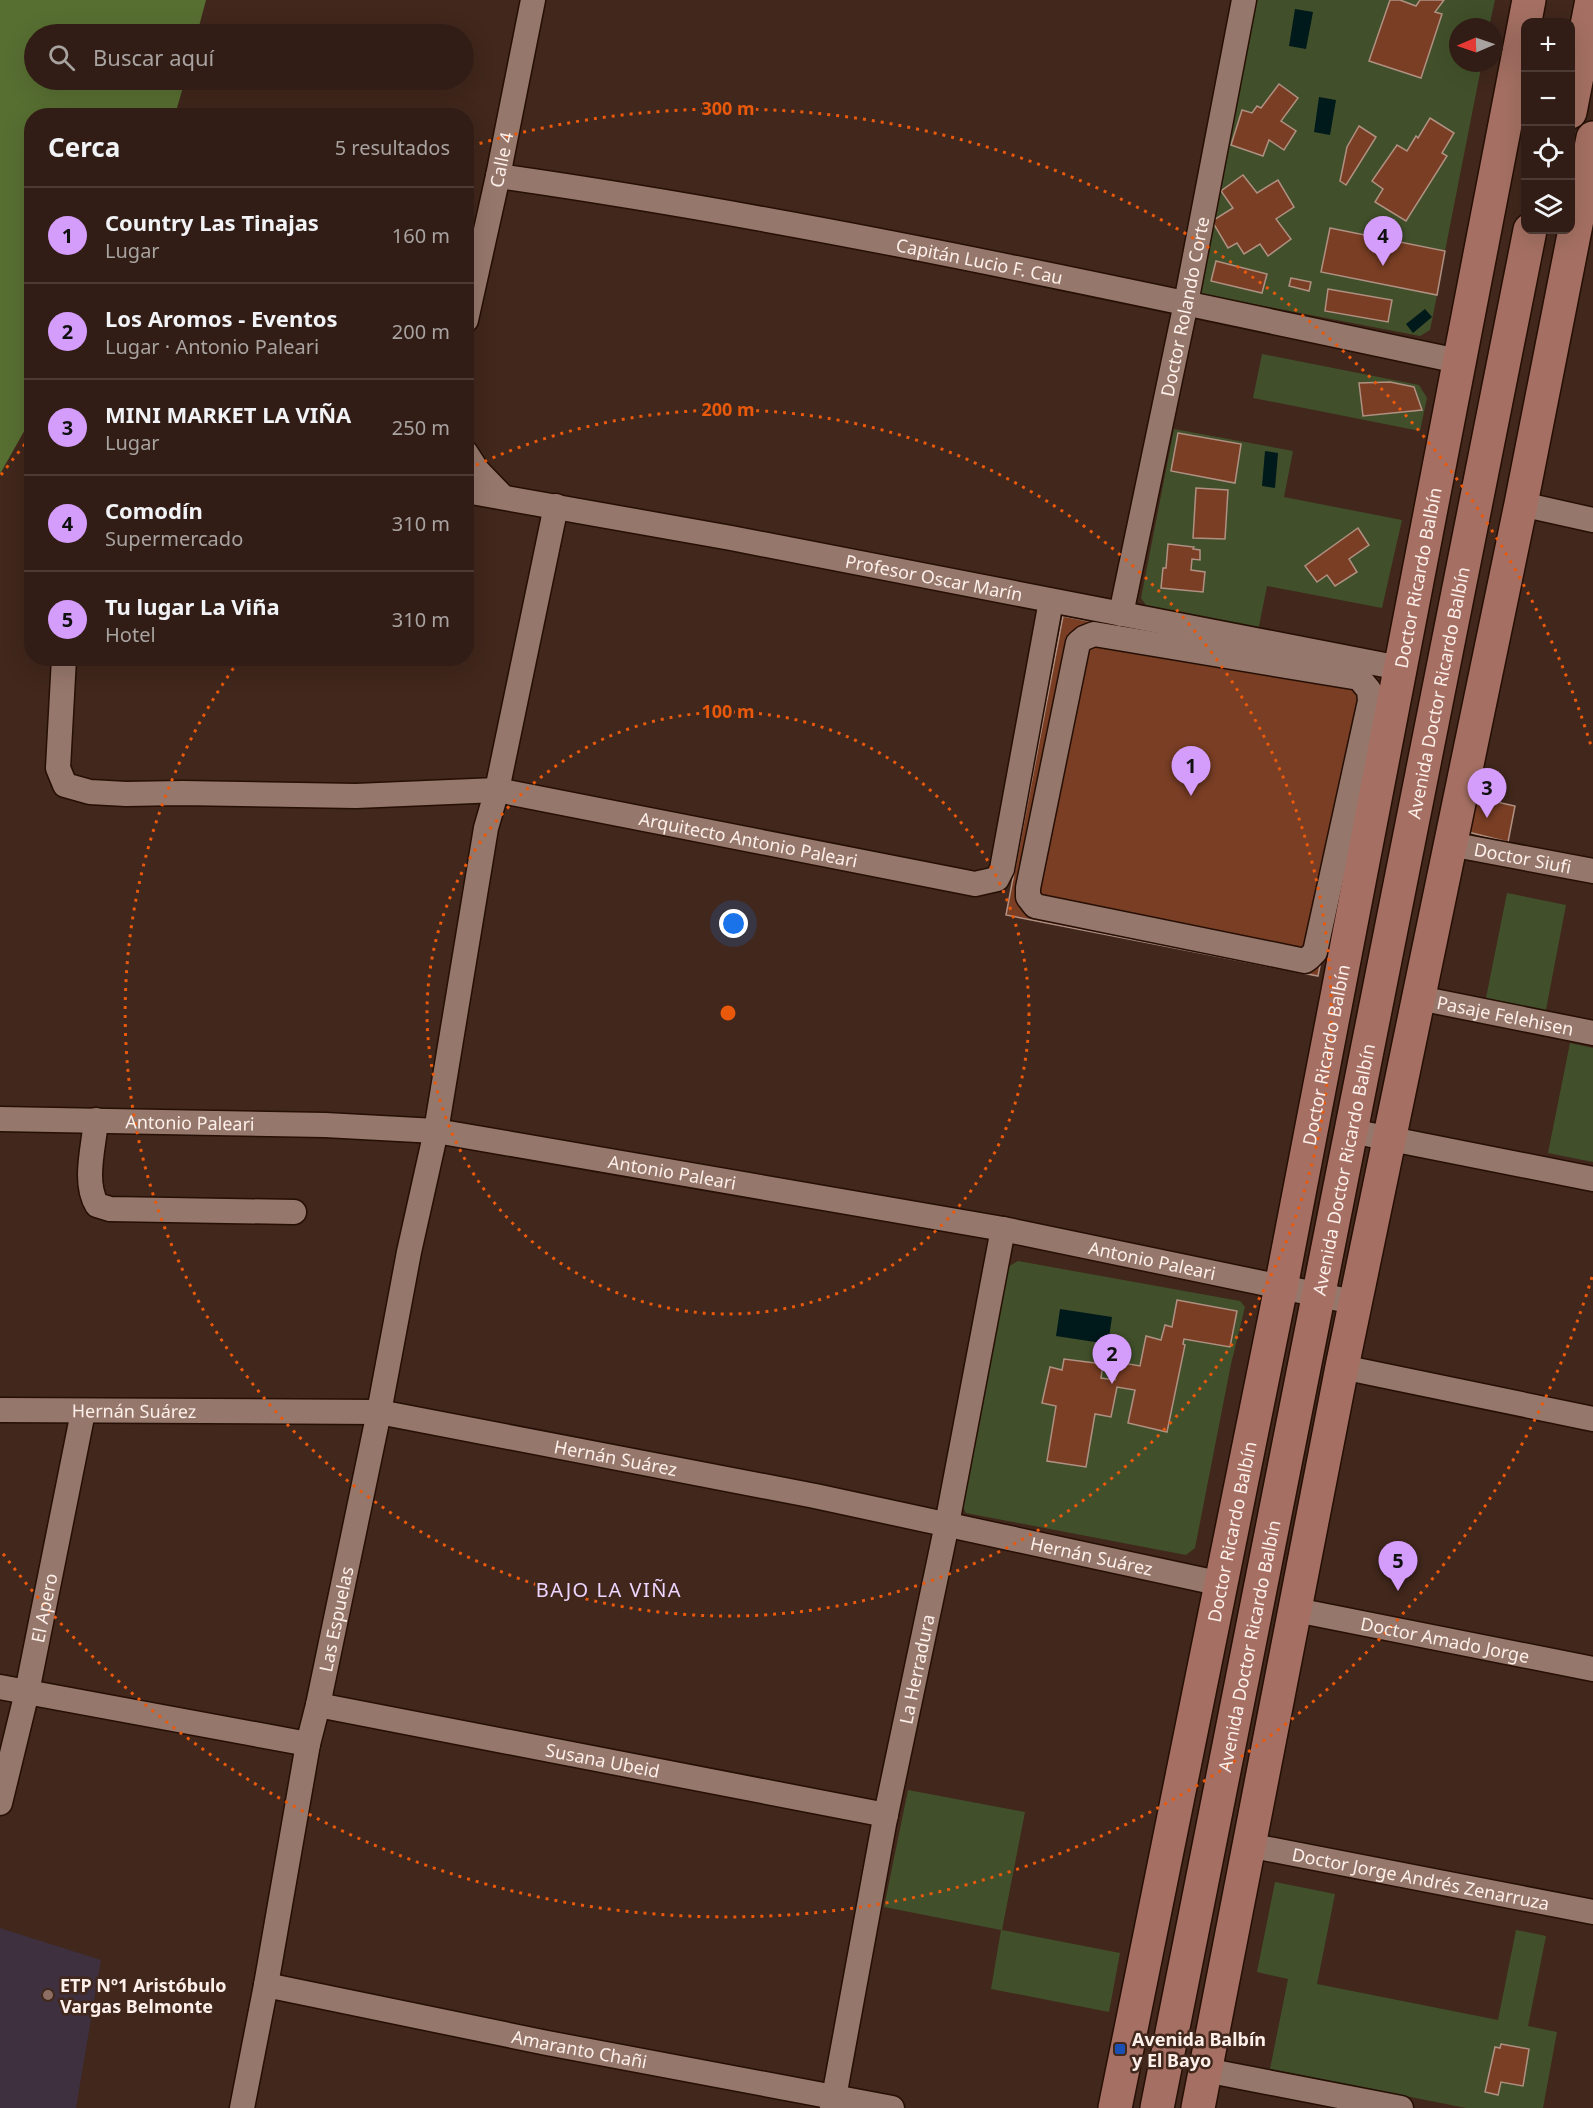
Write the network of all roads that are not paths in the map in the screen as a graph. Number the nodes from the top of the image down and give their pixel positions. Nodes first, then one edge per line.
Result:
1 (533, 0) edge
2 (1244, 0) edge
3 (1529, 0) edge
4 (1575, 0) edge
5 (1592, 0) edge
6 (1571, 18) edge
7 (1575, 87) edge
8 (1591, 159) edge
9 (498, 176) junction
10 (1529, 234) edge
11 (1547, 234) edge
12 (474, 284) edge
13 (1186, 303) junction
14 (1458, 361) junction
15 (474, 465) edge
16 (474, 492) edge
17 (503, 497) junction
18 (1521, 504) junction
19 (556, 506) junction
20 (1593, 520) edge
21 (1050, 601) junction
22 (1121, 614) junction
23 (64, 666) edge
24 (1400, 668) junction
25 (497, 790) junction
26 (1356, 826) junction
27 (1450, 844) junction
28 (1593, 871) edge
29 (1419, 998) junction
30 (1593, 1033) edge
31 (0, 1119) edge
32 (96, 1120) junction
33 (436, 1131) junction
34 (1370, 1134) junction
35 (1593, 1179) edge
36 (294, 1212) dead end
37 (1003, 1229) junction
38 (1281, 1287) junction
39 (1329, 1297) junction
40 (1342, 1367) junction
41 (0, 1410) edge
42 (83, 1412) junction
43 (379, 1412) junction
44 (1593, 1419) edge
45 (947, 1524) junction
46 (1222, 1584) junction
47 (1296, 1610) junction
48 (1593, 1669) edge
49 (0, 1687) edge
50 (27, 1692) junction
51 (318, 1705) junction
52 (308, 1744) junction
53 (0, 1803) edge
54 (886, 1815) junction
55 (1248, 1845) junction
56 (1593, 1912) edge
57 (266, 1985) junction
58 (1205, 2070) junction
59 (833, 2102) edge
60 (242, 2108) edge
61 (892, 2108) edge
62 (1115, 2108) edge
63 (1157, 2108) edge
64 (1177, 2108) edge
65 (1198, 2108) edge
66 (1399, 2108) edge

1 - 9 street, Calle 4
2 - 13 street, Doctor Rolando Corte
3 - 14 street, Doctor Ricardo Balbín
4 - 6 street
5 - 7 street
8 - 18 street
9 - 12 street, Calle 4
9 - 13 street, Capitán Lucio F. Cau
10 - 34 street, Avenida Doctor Ricardo Balbín
11 - 34 street, Avenida Doctor Ricardo Balbín
13 - 14 street, Capitán Lucio F. Cau
13 - 22 street, Doctor Rolando Corte
14 - 24 street, Doctor Ricardo Balbín
15 - 17 street
16 - 17 street, Profesor Oscar Marín
17 - 19 street, Profesor Oscar Marín
18 - 20 street
18 - 27 street
19 - 21 street, Profesor Oscar Marín
19 - 25 street, Las Espuelas
21 - 22 street, Profesor Oscar Marín
21 - 25 street, Arquitecto Antonio Paleari
22 - 24 street, Profesor Oscar Marín
23 - 25 street, Arquitecto Antonio Paleari
24 - 26 street, Doctor Ricardo Balbín
25 - 33 street, Las Espuelas
26 - 26 street
26 - 38 street, Doctor Ricardo Balbín
27 - 28 street, Doctor Siufi
27 - 29 street
29 - 30 street, Pasaje Felehisen
29 - 34 street
31 - 32 street, Antonio Paleari
32 - 33 street, Antonio Paleari
32 - 36 street
33 - 37 street, Antonio Paleari
33 - 43 street, Las Espuelas
34 - 35 street
34 - 39 street, Avenida Doctor Ricardo Balbín
34 - 40 street
37 - 38 street, Antonio Paleari
37 - 45 street, La Herradura
38 - 39 street, Antonio Paleari
38 - 46 street, Doctor Ricardo Balbín
39 - 63 street, Avenida Doctor Ricardo Balbín
39 - 64 street, Avenida Doctor Ricardo Balbín
40 - 44 street
40 - 47 street
41 - 42 street, Hernán Suárez
42 - 43 street, Hernán Suárez
42 - 50 street, El Apero
43 - 45 street, Hernán Suárez
43 - 51 street, Las Espuelas
45 - 46 street, Hernán Suárez
45 - 54 street, La Herradura
46 - 62 street, Doctor Ricardo Balbín
47 - 48 street, Doctor Amado Jorge
47 - 55 street
49 - 50 street
50 - 52 street
50 - 53 street, El Apero
51 - 52 street, Las Espuelas
51 - 54 street, Susana Ubeid
52 - 57 street, Las Espuelas
54 - 59 street, La Herradura
55 - 56 street, Doctor Jorge Andrés Zenarruza
55 - 58 street
57 - 59 street, Amaranto Chañi
57 - 60 street, Las Espuelas
58 - 65 street
58 - 66 street
59 - 61 street, Amaranto Chañi

